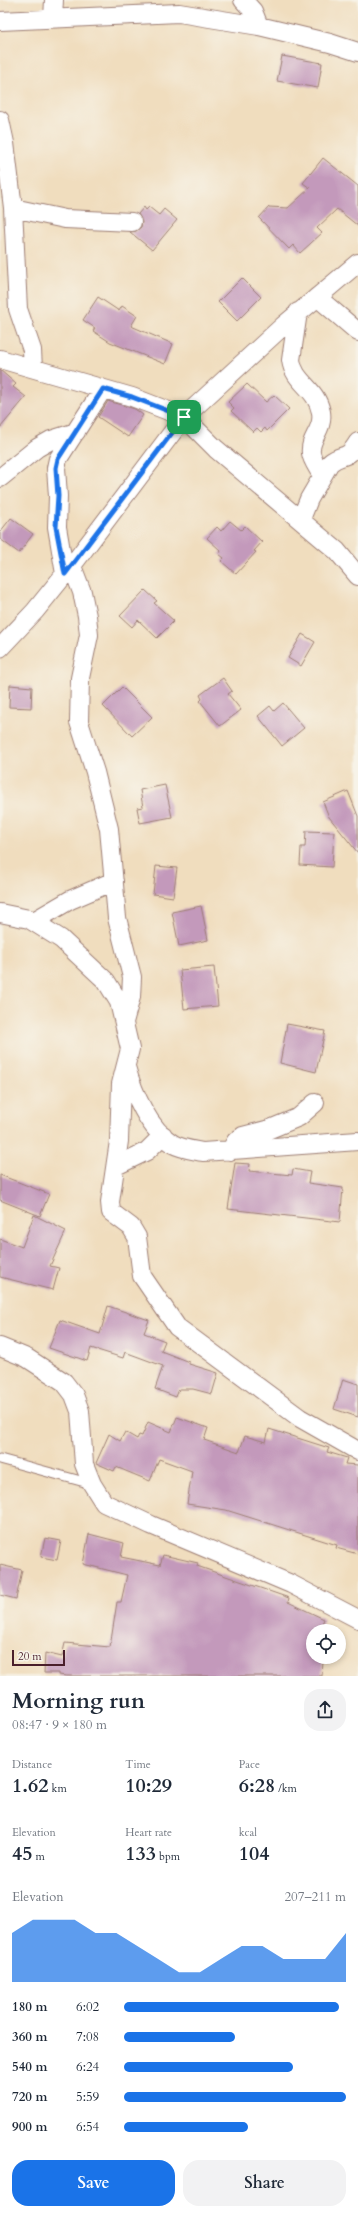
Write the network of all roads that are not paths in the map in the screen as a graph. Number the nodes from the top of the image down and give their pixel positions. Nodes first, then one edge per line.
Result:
1 (54, 0) edge
2 (243, 0) edge
3 (159, 7) edge
4 (53, 18) junction
5 (1, 22) edge
6 (259, 26) junction
7 (358, 52) edge
8 (0, 120) edge
9 (13, 208) junction
10 (132, 222) dead end
11 (358, 263) edge
12 (317, 297) junction
13 (298, 312) junction
14 (358, 332) edge
15 (0, 359) edge
16 (33, 368) junction
17 (103, 389) junction
18 (184, 417) junction
19 (76, 432) junction
20 (358, 442) edge
21 (322, 476) junction
22 (0, 478) edge
23 (301, 519) junction
24 (69, 570) junction
25 (358, 576) edge
26 (0, 648) edge
27 (114, 881) junction
28 (0, 913) edge
29 (34, 921) junction
30 (124, 1023) junction
31 (126, 1067) junction
32 (315, 1103) dead end
33 (163, 1135) junction
34 (358, 1141) edge
35 (230, 1151) junction
36 (116, 1166) junction
37 (0, 1347) edge
38 (358, 1450) edge
39 (0, 1459) edge
40 (92, 1484) junction
41 (358, 1619) edge

1 - 4 street
2 - 6 street
3 - 4 street
3 - 6 street
4 - 5 street
6 - 7 street
8 - 9 street
9 - 10 street
9 - 16 street
11 - 12 street
12 - 13 street
12 - 14 street
13 - 18 street
13 - 21 street
15 - 16 street
16 - 17 street
17 - 18 street
17 - 19 street
18 - 23 street
18 - 24 street
19 - 22 street
19 - 24 street
20 - 21 street
21 - 23 street
23 - 25 street
24 - 26 street
24 - 27 street
27 - 29 street
27 - 30 street
28 - 29 street
29 - 30 street
30 - 31 street
31 - 33 street
31 - 36 street
32 - 35 street
33 - 35 street
33 - 36 street
34 - 35 street
36 - 38 street
37 - 40 street
39 - 40 lane
40 - 41 street

